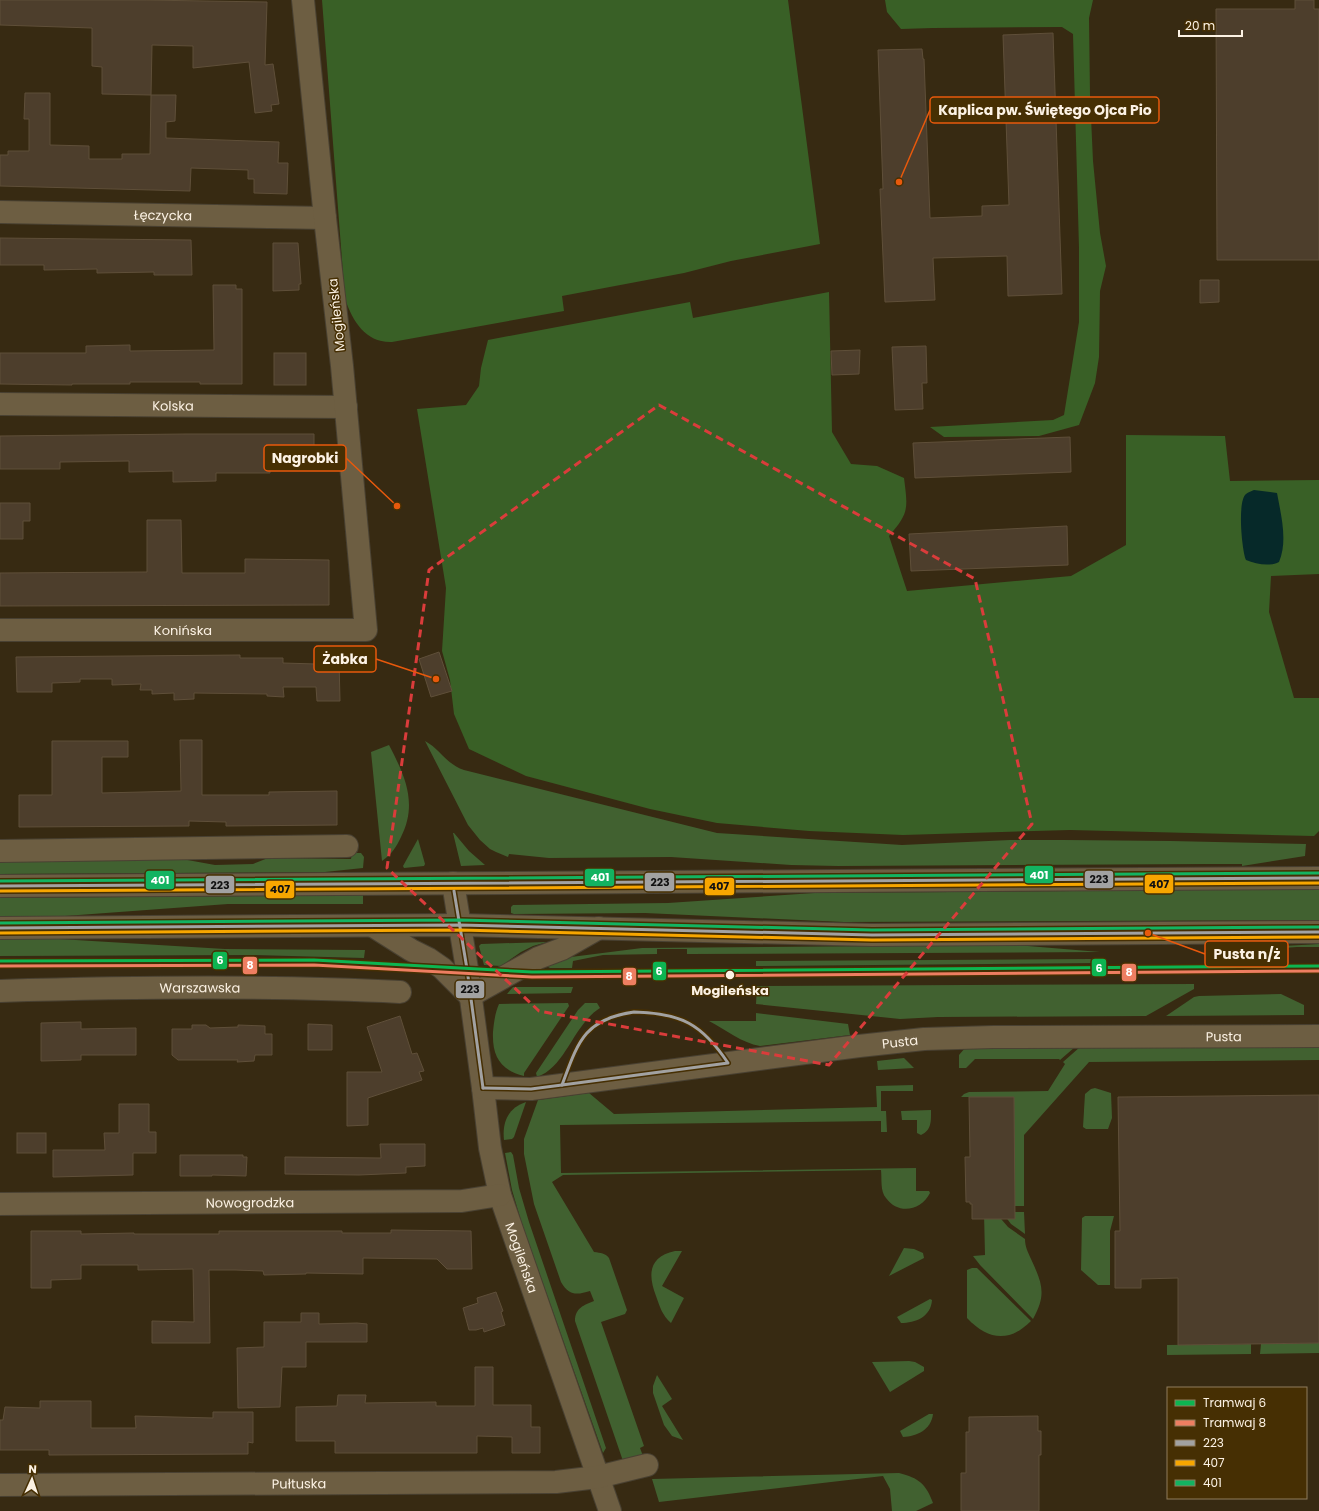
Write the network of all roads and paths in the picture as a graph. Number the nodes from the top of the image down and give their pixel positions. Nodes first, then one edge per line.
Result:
1 (303, 0) edge
2 (0, 212) edge
3 (325, 218) junction
4 (0, 404) edge
5 (346, 407) junction
6 (0, 630) edge
7 (366, 630) joint
8 (347, 846) dead end
9 (0, 850) edge
10 (1319, 878) edge
11 (453, 883) junction
12 (0, 886) edge
13 (460, 925) junction
14 (373, 926) junction
15 (0, 928) edge
16 (599, 928) junction
17 (1319, 932) edge
18 (0, 991) edge
19 (400, 992) dead end
20 (470, 996) junction
21 (1319, 1036) edge
22 (483, 1088) junction
23 (500, 1195) junction
24 (0, 1204) edge
25 (647, 1465) dead end
26 (598, 1477) junction
27 (0, 1485) edge
28 (610, 1511) edge

1 - 3 street, Mogileńska
2 - 3 street, Łęczycka
3 - 5 street, Mogileńska
4 - 5 street, Kolska
5 - 7 street, Mogileńska
6 - 7 street, Konińska
8 - 9 street
10 - 11 street
11 - 12 street
11 - 13 street, Mogileńska
13 - 14 street
13 - 16 street
13 - 20 street, Mogileńska
14 - 15 street
14 - 20 street
16 - 17 street
16 - 20 street
18 - 19 street, Warszawska
20 - 22 street, Mogileńska
21 - 22 street, Pusta
22 - 23 street, Mogileńska
23 - 24 street, Nowogrodzka
23 - 26 street, Mogileńska
25 - 26 street, Pułtuska
26 - 27 street, Pułtuska
26 - 28 street, Mogileńska

